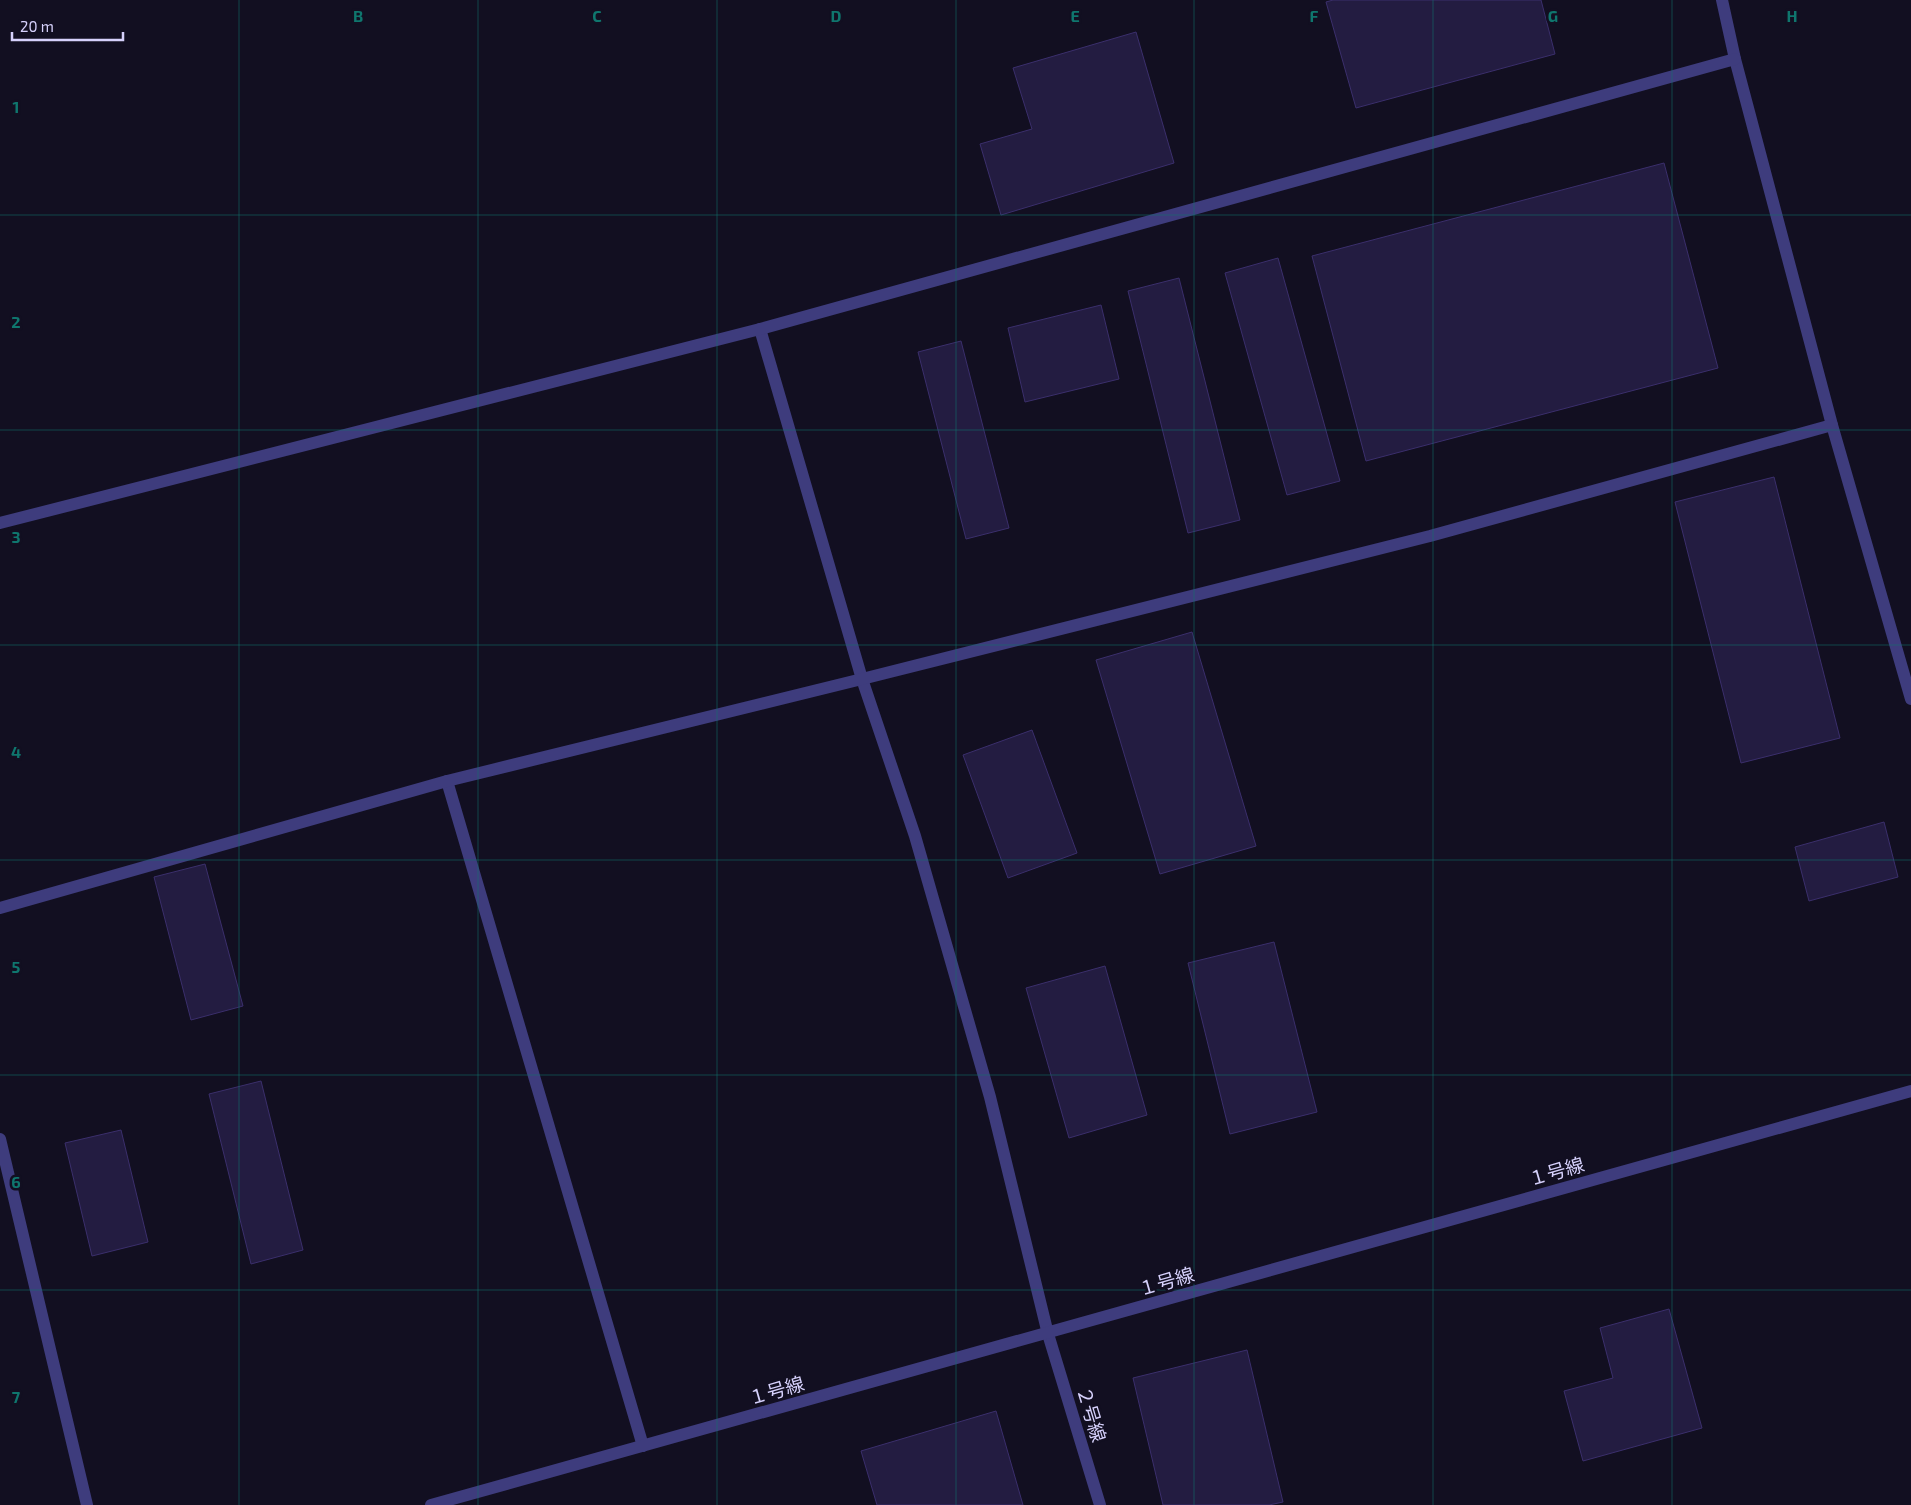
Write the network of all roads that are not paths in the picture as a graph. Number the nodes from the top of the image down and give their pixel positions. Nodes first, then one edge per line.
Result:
1 (1722, 0) edge
2 (1735, 59) junction
3 (760, 329) junction
4 (1832, 426) junction
5 (0, 523) edge
6 (862, 679) junction
7 (1911, 699) edge
8 (447, 781) junction
9 (0, 908) edge
10 (1911, 1091) edge
11 (0, 1138) edge
12 (1048, 1334) junction
13 (643, 1446) junction
14 (87, 1505) edge
15 (431, 1505) edge
16 (1100, 1505) edge

1 - 2 lane
2 - 3 lane
2 - 4 lane
3 - 5 lane
3 - 6 lane, ２号線
4 - 6 lane
4 - 7 lane
6 - 8 lane
6 - 12 lane, ２号線
8 - 9 lane
8 - 13 lane
10 - 12 lane, １号線
11 - 14 lane
12 - 13 lane, １号線
12 - 16 lane, ２号線
13 - 15 lane, １号線

